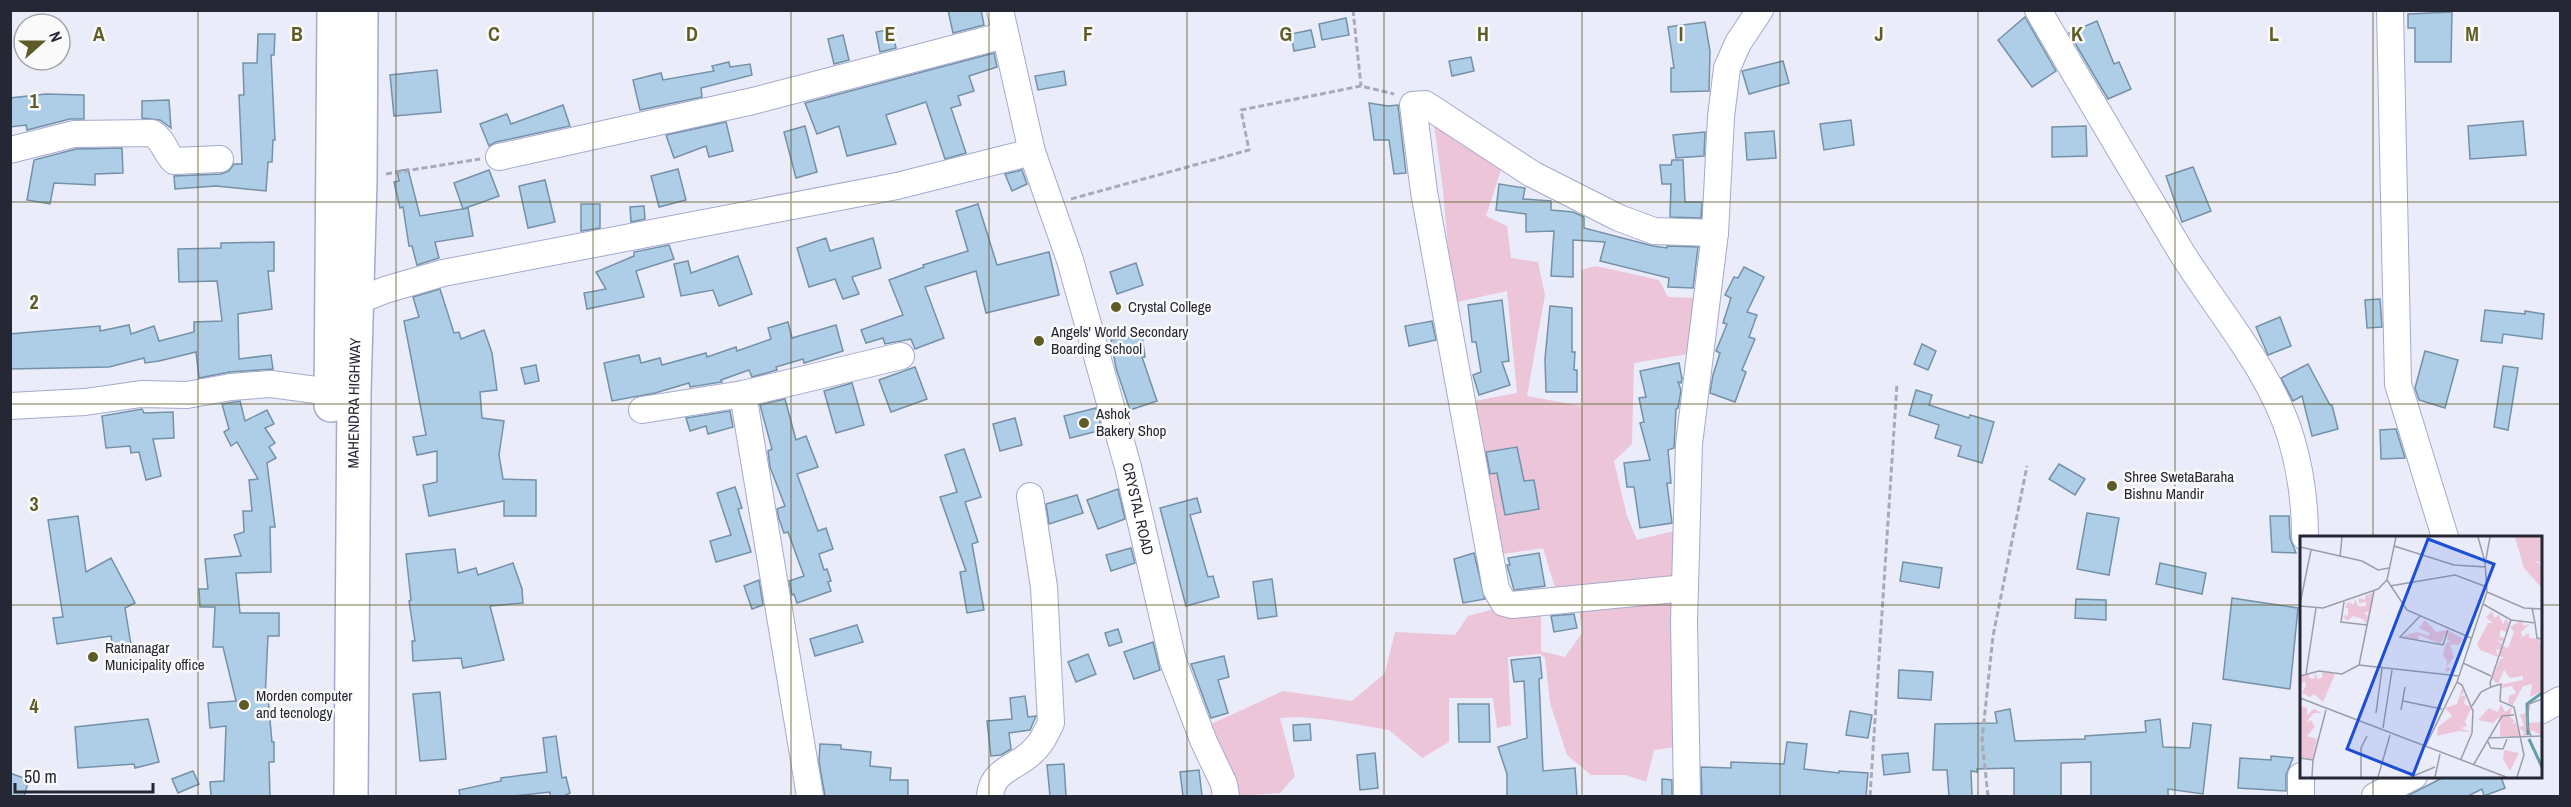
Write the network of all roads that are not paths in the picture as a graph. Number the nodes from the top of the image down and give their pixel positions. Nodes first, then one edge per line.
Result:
1 (334, 10) edge
2 (362, 10) edge
3 (1000, 10) edge
4 (1760, 10) edge
5 (2038, 10) edge
6 (2390, 10) edge
7 (1005, 35) junction
8 (10, 150) edge
9 (1032, 152) junction
10 (500, 157) road end
11 (220, 159) dead end
12 (1715, 233) junction
13 (355, 302) junction
14 (901, 356) dead end
15 (332, 392) junction
16 (743, 394) junction
17 (10, 406) edge
18 (642, 410) dead end
19 (1030, 496) dead end
20 (2305, 536) edge
21 (2445, 536) edge
22 (1685, 588) junction
23 (2301, 777) edge
24 (2412, 777) edge
25 (332, 796) edge
26 (351, 796) edge
27 (810, 796) edge
28 (990, 796) edge
29 (1226, 796) edge
30 (1687, 796) edge
31 (2301, 796) edge
32 (2375, 796) edge

1 - 15 highway, MAHENDRA HIGHWAY
2 - 13 highway, MAHENDRA HIGHWAY
3 - 7 street, CRYSTAL ROAD
4 - 12 street
5 - 20 street
6 - 21 street
7 - 9 street, CRYSTAL ROAD
7 - 10 street
8 - 11 street
9 - 13 street
9 - 29 street, CRYSTAL ROAD
12 - 22 street
12 - 22 street
13 - 26 highway, MAHENDRA HIGHWAY
14 - 16 street
15 - 17 street
15 - 25 highway, MAHENDRA HIGHWAY
16 - 18 street
16 - 27 street
19 - 28 street
22 - 30 street
23 - 31 street
24 - 32 street

